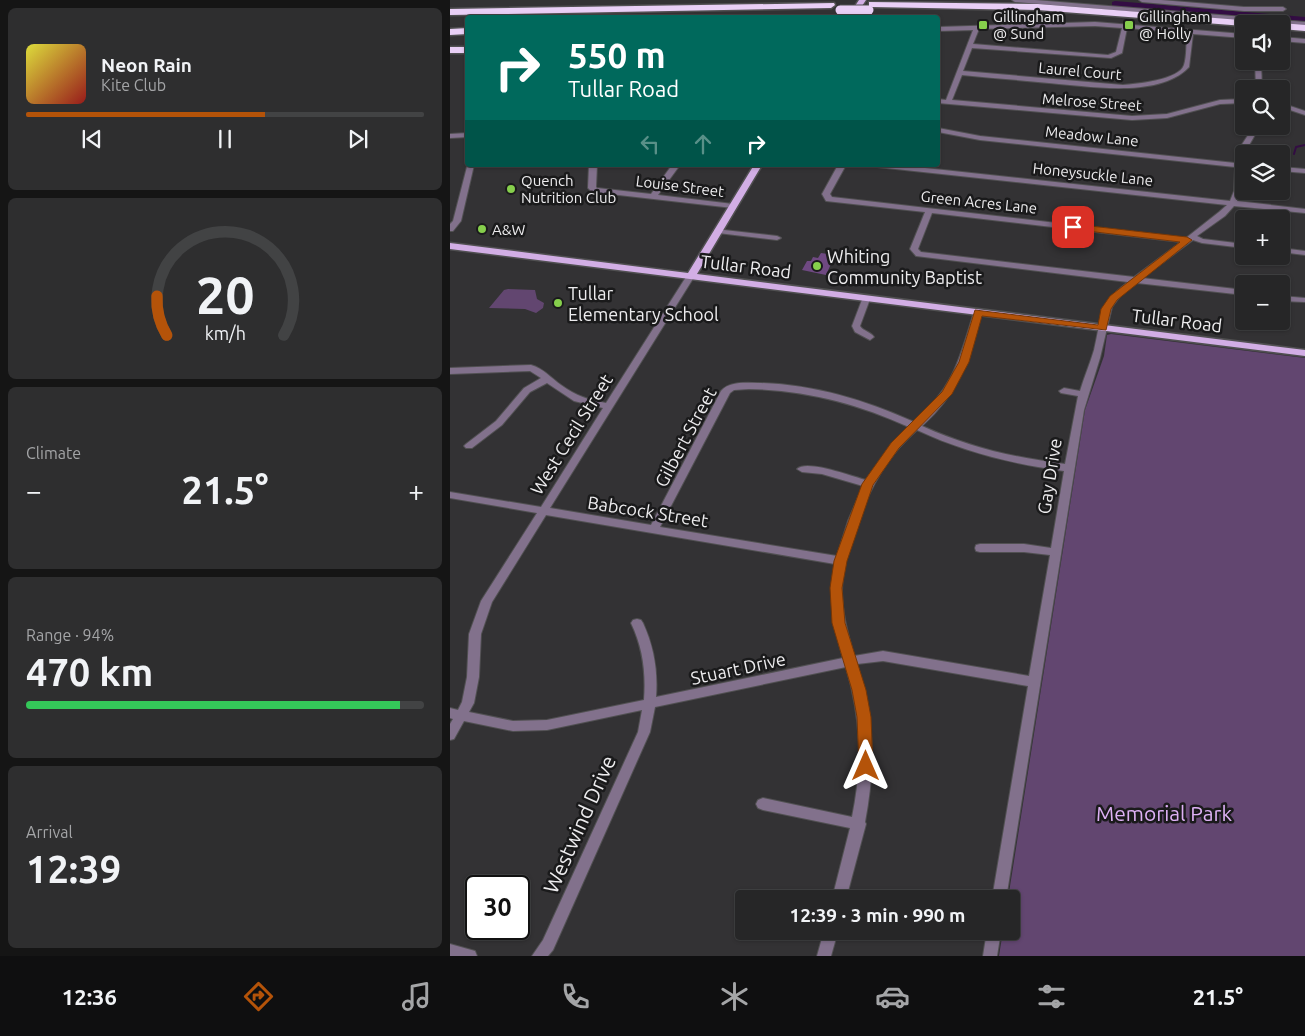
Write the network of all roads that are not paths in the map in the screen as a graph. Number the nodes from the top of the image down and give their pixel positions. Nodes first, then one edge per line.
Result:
1 (861, 0) edge
2 (1015, 0) edge
3 (1142, 0) edge
4 (1288, 0) edge
5 (1053, 1) edge
6 (832, 5) junction
7 (871, 7) junction
8 (450, 8) edge
9 (842, 8) junction
10 (507, 10) junction
11 (450, 12) edge
12 (778, 14) junction
13 (669, 15) edge
14 (757, 15) edge
15 (770, 15) edge
16 (852, 15) edge
17 (1264, 15) edge
18 (1283, 15) edge
19 (1235, 17) edge
20 (1290, 22) edge
21 (1235, 23) edge
22 (1290, 23) edge
23 (1305, 24) edge
24 (1290, 25) edge
25 (1125, 26) junction
26 (978, 27) junction
27 (1235, 27) edge
28 (940, 28) edge
29 (1305, 28) edge
30 (1190, 32) junction
31 (1305, 33) edge
32 (1235, 35) edge
33 (1290, 40) edge
34 (1305, 41) edge
35 (972, 46) junction
36 (465, 50) edge
37 (452, 51) edge
38 (960, 73) junction
39 (940, 101) edge
40 (948, 102) junction
41 (1235, 102) edge
42 (1290, 108) edge
43 (1305, 113) edge
44 (940, 130) edge
45 (465, 135) edge
46 (450, 136) edge
47 (1235, 164) edge
48 (470, 167) edge
49 (593, 167) edge
50 (675, 167) edge
51 (757, 167) edge
52 (841, 167) edge
53 (896, 167) edge
54 (1290, 170) edge
55 (1305, 172) edge
56 (653, 197) junction
57 (1235, 199) edge
58 (1233, 203) junction
59 (734, 206) junction
60 (929, 211) junction
61 (1305, 211) edge
62 (450, 229) edge
63 (718, 231) junction
64 (777, 238) dead end
65 (1189, 238) junction
66 (1235, 245) edge
67 (450, 246) edge
68 (1290, 251) edge
69 (1305, 253) edge
70 (690, 277) junction
71 (1134, 280) junction
72 (1235, 292) edge
73 (866, 298) junction
74 (1290, 299) edge
75 (1302, 300) dead end
76 (978, 312) junction
77 (1102, 328) junction
78 (870, 337) dead end
79 (1305, 354) edge
80 (450, 370) edge
81 (547, 379) junction
82 (1064, 391) dead end
83 (1082, 394) junction
84 (609, 406) junction
85 (915, 426) junction
86 (469, 446) dead end
87 (1069, 468) junction
88 (802, 469) dead end
89 (868, 484) junction
90 (450, 496) edge
91 (542, 511) junction
92 (654, 530) junction
93 (980, 548) dead end
94 (1055, 552) junction
95 (841, 561) junction
96 (637, 623) dead end
97 (851, 661) junction
98 (1034, 682) junction
99 (650, 705) junction
100 (456, 715) edge
101 (450, 735) edge
102 (763, 804) dead end
103 (859, 824) junction
104 (842, 890) edge
105 (1000, 890) edge
106 (828, 940) edge
107 (993, 940) edge
108 (450, 951) edge
109 (470, 956) edge
110 (539, 956) edge
111 (824, 956) edge
112 (990, 956) edge

1 - 16 main road
2 - 5 street
3 - 17 street
4 - 18 street
5 - 19 street
6 - 9 highway
6 - 10 highway
6 - 13 highway
7 - 9 highway, bridge
7 - 21 highway
7 - 27 highway
8 - 10 highway
9 - 12 highway
10 - 11 highway
12 - 14 highway
12 - 15 highway
20 - 23 street
22 - 29 highway
24 - 31 highway
25 - 26 street
25 - 30 street
25 - 35 street
26 - 28 street
26 - 35 street
30 - 32 street
30 - 38 street, Laurel Court
33 - 34 street
35 - 38 street
36 - 37 highway
38 - 40 street
39 - 40 street, Melrose Street
40 - 41 street, Melrose Street
42 - 43 street
44 - 47 street, Meadow Lane
45 - 46 street
48 - 62 street
49 - 56 street, Louise Street
50 - 56 street
51 - 59 main road, West Cecil Street
52 - 60 street, Green Acres Lane
53 - 58 street, Honeysuckle Lane
54 - 55 street
56 - 59 street, Louise Street
57 - 58 street
58 - 61 street, Honeysuckle Lane
58 - 65 street, Gay Drive
59 - 63 main road, West Cecil Street
60 - 65 street, Green Acres Lane
60 - 71 street
63 - 64 street
63 - 70 main road, West Cecil Street
65 - 66 street, Green Acres Lane
65 - 71 street, Gay Drive
67 - 70 main road, Tullar Road
68 - 69 street
70 - 73 main road, Tullar Road
70 - 84 street, West Cecil Street
71 - 72 street
71 - 77 street, Gay Drive
73 - 76 main road, Tullar Road
73 - 78 street
74 - 75 street
76 - 77 main road, Tullar Road
76 - 85 street
77 - 79 main road, Tullar Road
77 - 83 street, Gay Drive
80 - 81 street
81 - 84 street
81 - 86 street
82 - 83 street
83 - 87 street, Gay Drive
84 - 91 street, West Cecil Street
85 - 87 street
85 - 89 street
85 - 92 street, Gilbert Street
87 - 94 street, Gay Drive
88 - 89 street
89 - 95 street
90 - 91 street, Babcock Street
91 - 92 street, Babcock Street
91 - 100 street, West Cecil Street
92 - 95 street, Babcock Street
93 - 94 street
94 - 98 street, Gay Drive
95 - 97 street
96 - 99 street, Westwind Drive
97 - 98 street, Stuart Drive
97 - 99 street, Stuart Drive
97 - 103 street
98 - 105 street, Gay Drive
99 - 100 street, Stuart Drive
99 - 110 street, Westwind Drive
100 - 101 street, West Cecil Street
102 - 103 street
103 - 104 street
106 - 111 street
107 - 112 street
108 - 109 street

